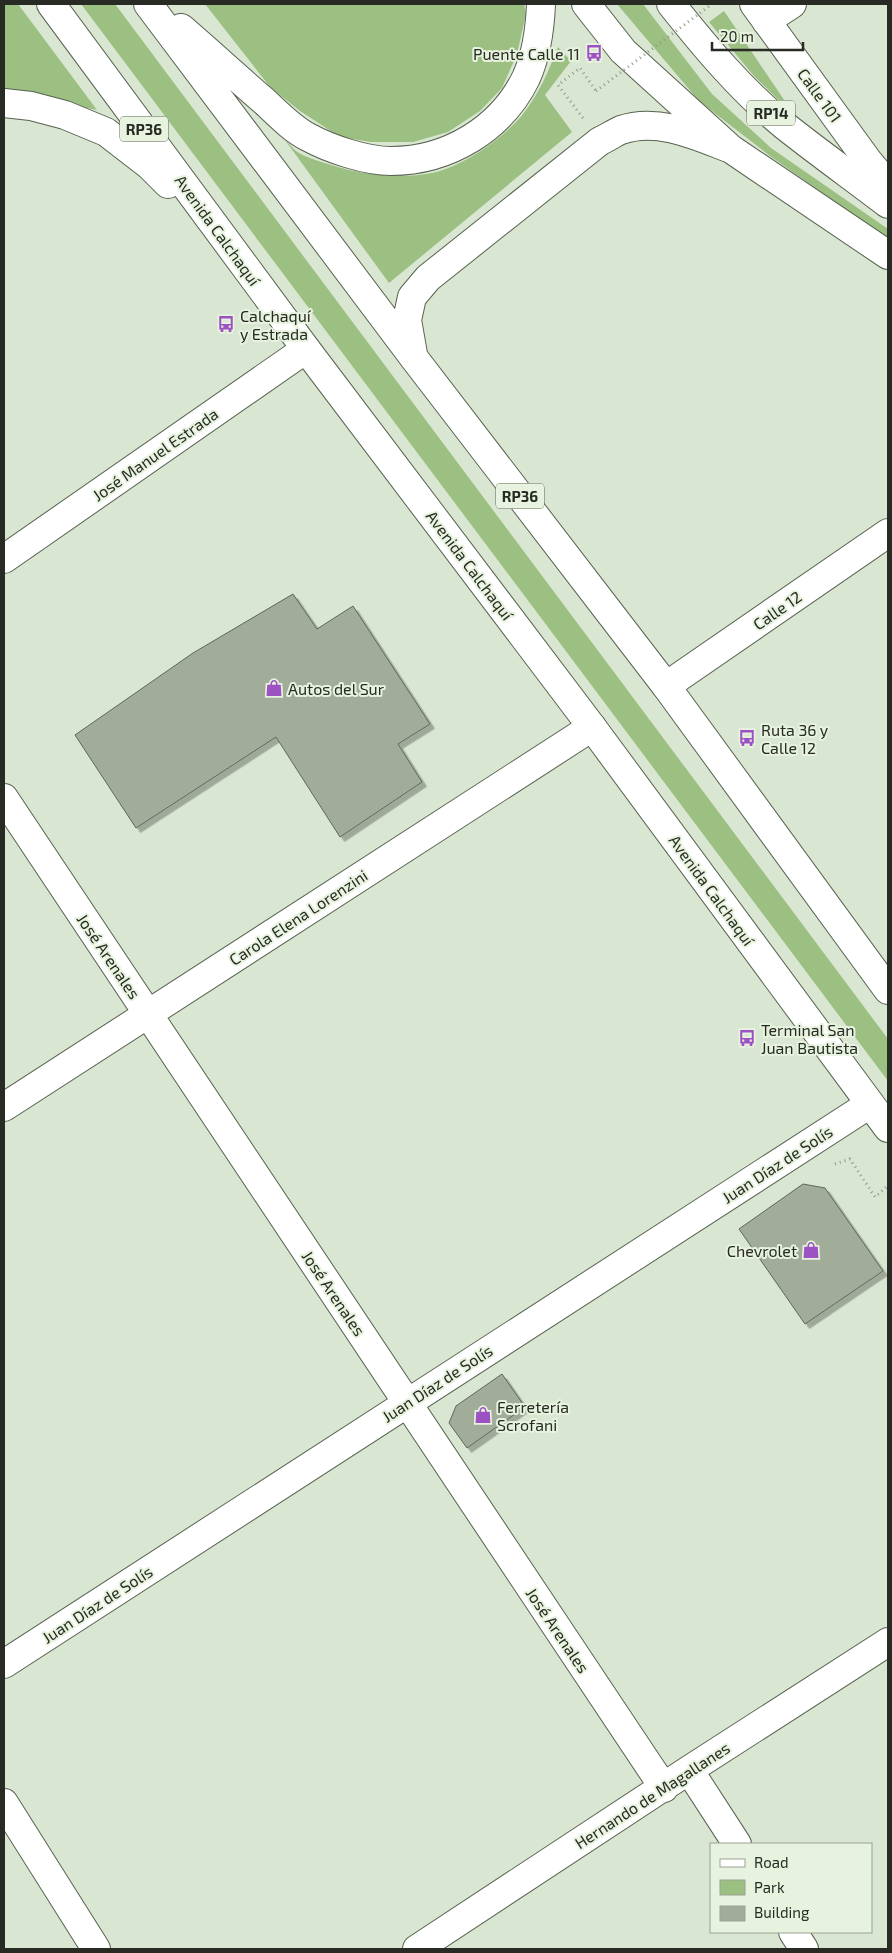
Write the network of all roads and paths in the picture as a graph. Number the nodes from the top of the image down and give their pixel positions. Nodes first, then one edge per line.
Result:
1 (51, 4) edge
2 (148, 4) edge
3 (154, 4) edge
4 (542, 4) edge
5 (586, 4) edge
6 (671, 4) edge
7 (712, 4) edge
8 (792, 4) edge
9 (760, 12) edge
10 (569, 100) dead end
11 (4, 102) edge
12 (731, 149) junction
13 (888, 185) edge
14 (888, 204) edge
15 (236, 255) junction
16 (888, 255) edge
17 (306, 349) junction
18 (414, 358) junction
19 (888, 533) edge
20 (4, 559) edge
21 (666, 686) junction
22 (592, 727) junction
23 (4, 798) edge
24 (888, 990) edge
25 (148, 1014) junction
26 (870, 1104) junction
27 (4, 1108) edge
28 (888, 1128) edge
29 (830, 1166) dead end
30 (888, 1186) edge
31 (407, 1403) junction
32 (888, 1642) edge
33 (4, 1664) edge
34 (689, 1770) junction
35 (664, 1788) junction
36 (4, 1803) edge
37 (736, 1843) edge
38 (793, 1933) edge
39 (96, 1949) edge
40 (417, 1949) edge
41 (804, 1949) edge

1 - 15 street, Avenida Calchaquí / RP36
2 - 18 street, RP36
3 - 4 street
5 - 12 street
6 - 14 street, RP14
7 - 10 path, bridge
8 - 9 street
9 - 13 street, Calle 101
11 - 15 street
12 - 16 street
12 - 18 street
15 - 17 street, Avenida Calchaquí / RP36
17 - 20 street, José Manuel Estrada
17 - 22 street, Avenida Calchaquí / RP36
18 - 21 street, RP36
19 - 21 street, Calle 12
21 - 24 street, RP36
22 - 25 street, Carola Elena Lorenzini
22 - 26 street, Avenida Calchaquí / RP36
23 - 25 street, José Arenales
25 - 27 street, Carola Elena Lorenzini
25 - 31 street, José Arenales
26 - 28 street, Avenida Calchaquí / RP36
26 - 31 street, Juan Díaz de Solís
29 - 30 path
31 - 33 street, Juan Díaz de Solís
31 - 35 street, José Arenales
32 - 34 street, Hernando de Magallanes
34 - 35 street, Hernando de Magallanes
34 - 37 street
35 - 40 street, Hernando de Magallanes
36 - 39 street
38 - 41 street

